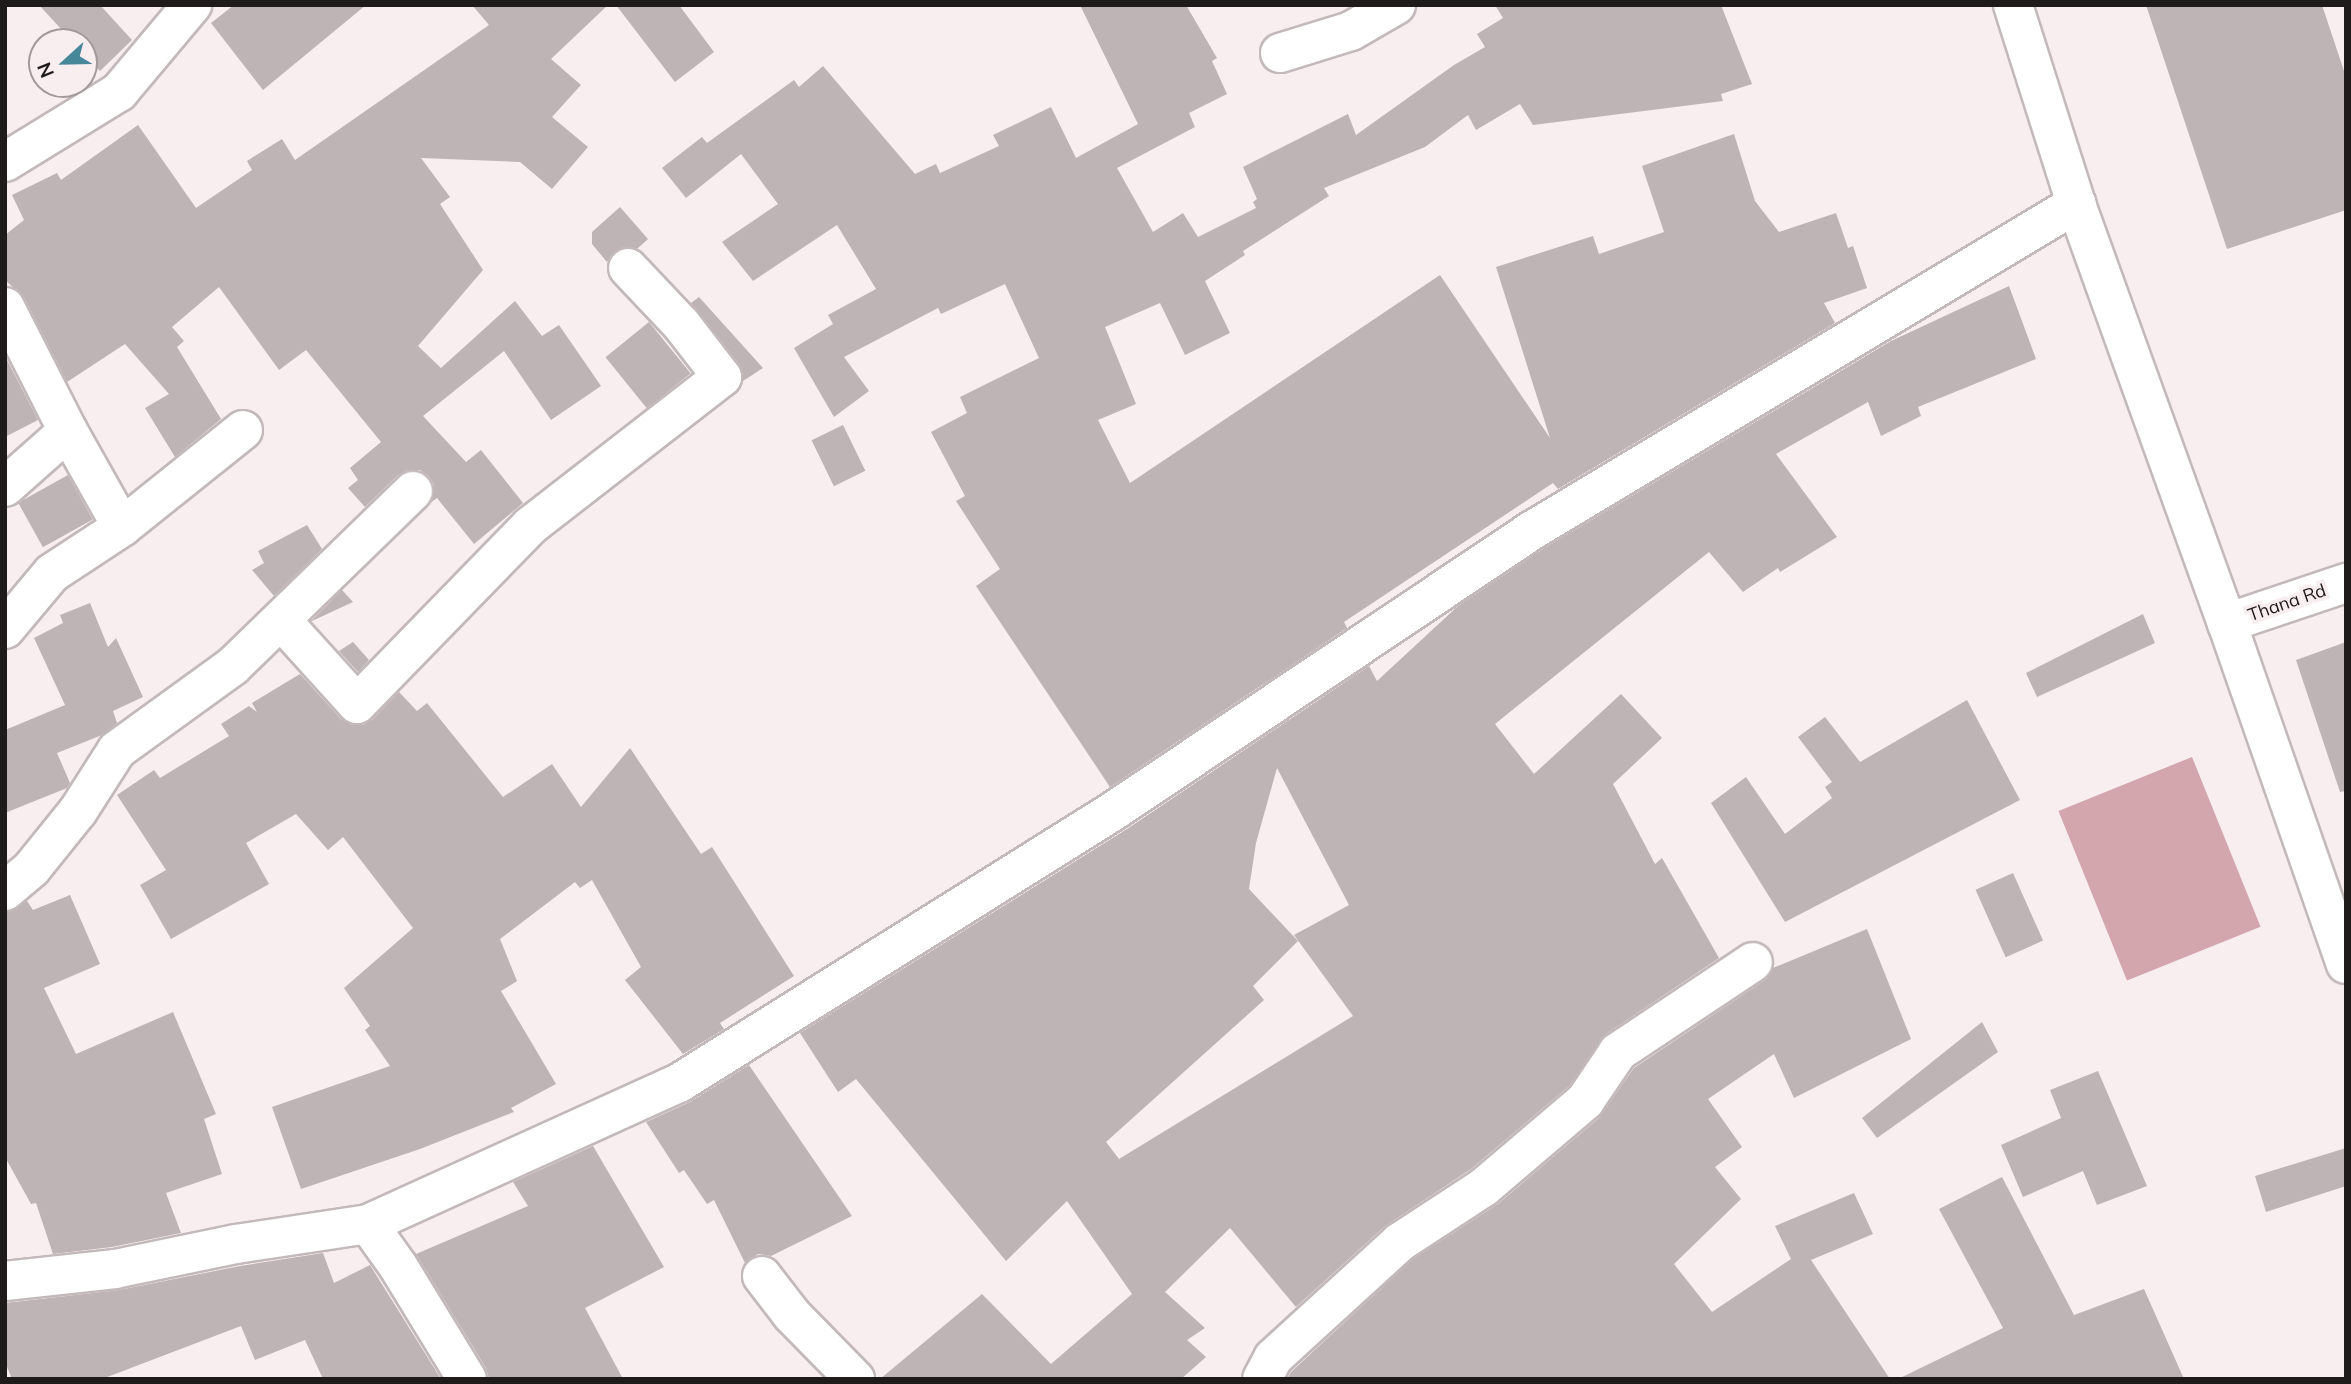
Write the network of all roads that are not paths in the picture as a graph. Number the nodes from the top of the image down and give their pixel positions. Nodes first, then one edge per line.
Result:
1 (192, 5) edge
2 (1396, 5) edge
3 (2013, 5) edge
4 (1280, 52) dead end
5 (5, 162) edge
6 (2076, 204) junction
7 (628, 268) dead end
8 (5, 307) edge
9 (243, 430) dead end
10 (68, 431) junction
11 (5, 487) edge
12 (413, 491) dead end
13 (122, 527) junction
14 (2346, 583) edge
15 (281, 620) junction
16 (2227, 623) junction
17 (5, 629) edge
18 (5, 891) edge
19 (1753, 962) dead end
20 (2346, 964) edge
21 (368, 1224) junction
22 (762, 1276) dead end
23 (7, 1277) edge
24 (467, 1379) edge
25 (855, 1379) edge
26 (1262, 1379) edge

1 - 5 street
2 - 4 street
3 - 6 street
6 - 16 street
6 - 21 street
7 - 15 street
8 - 10 street
9 - 13 street
10 - 11 street
10 - 13 street
12 - 15 street
13 - 17 street
14 - 16 street, Thana Rd
15 - 18 street
16 - 20 street
19 - 26 street
21 - 23 street
21 - 24 street
22 - 25 street

